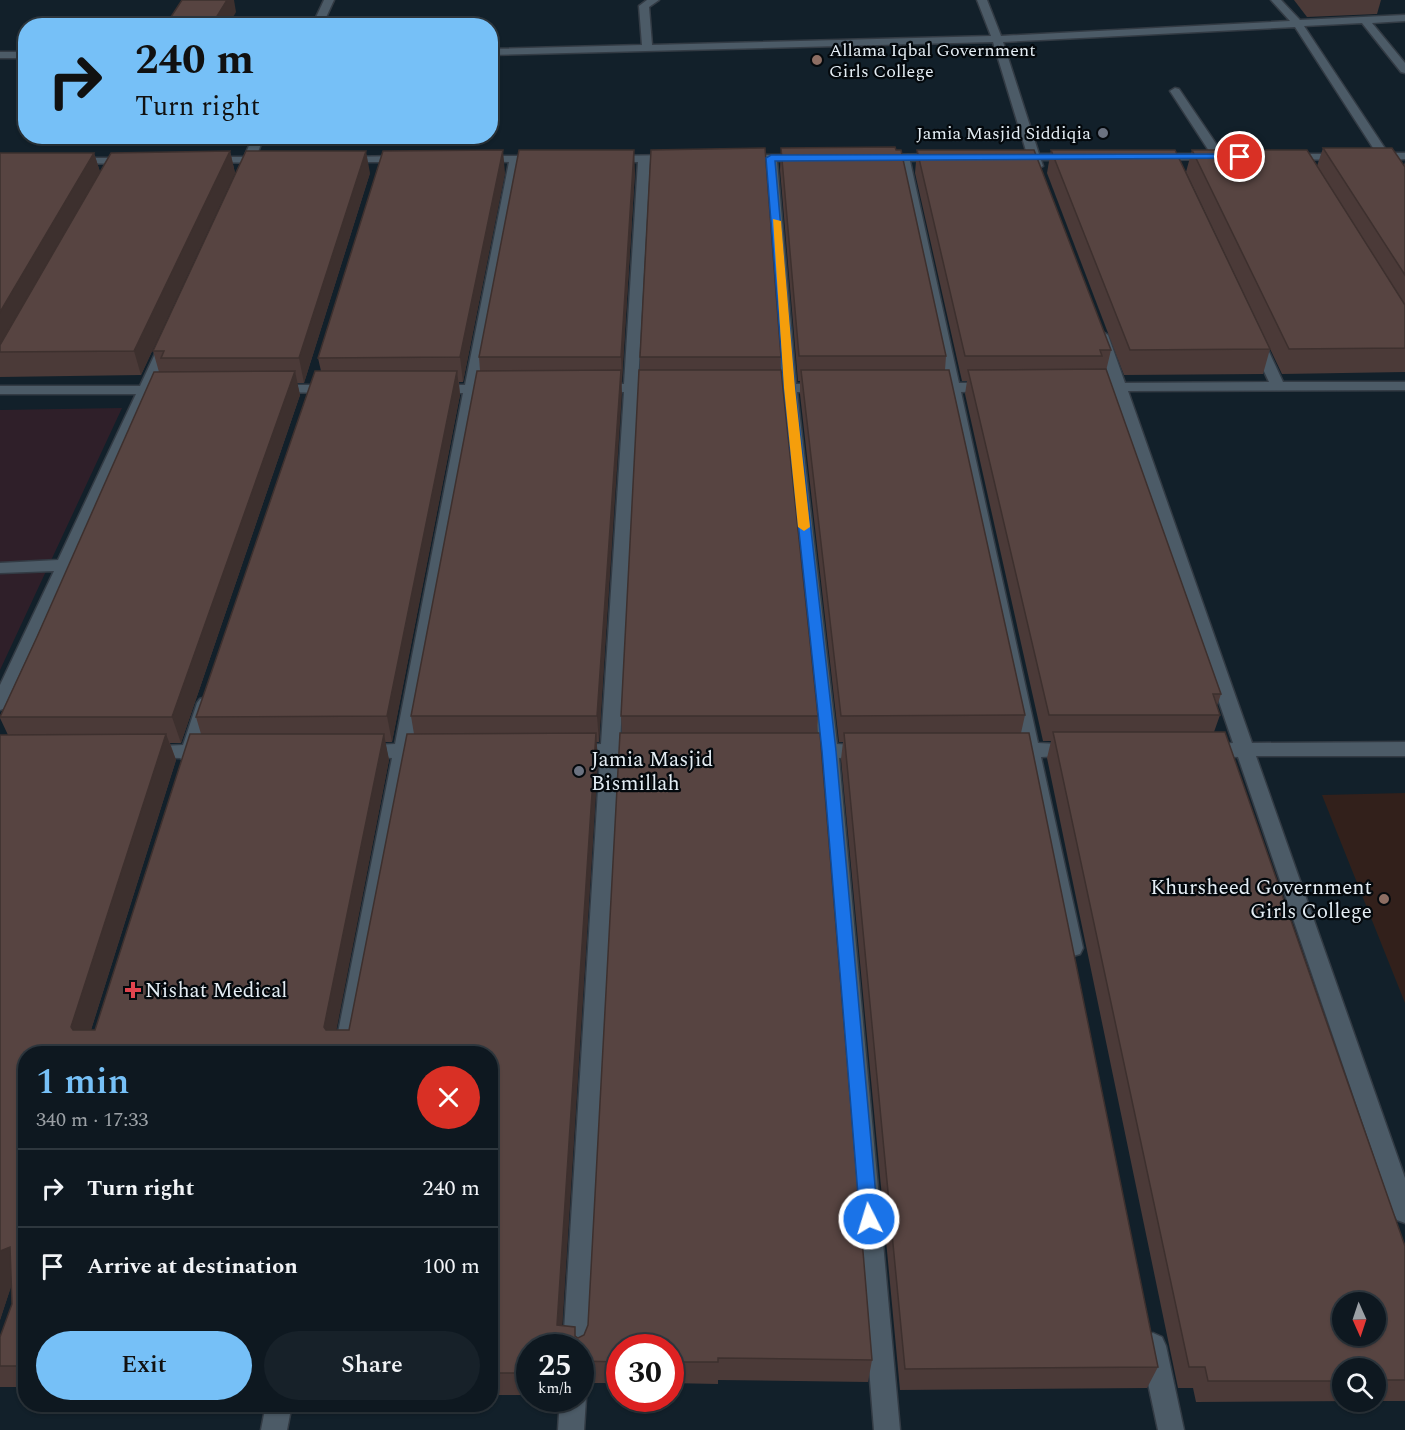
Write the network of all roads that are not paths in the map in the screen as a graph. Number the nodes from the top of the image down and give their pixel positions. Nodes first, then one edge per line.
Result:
1 (329, 0) edge
2 (654, 0) edge
3 (982, 0) edge
4 (1276, 0) edge
5 (321, 18) edge
6 (1405, 18) edge
7 (1365, 21) junction
8 (1298, 24) junction
9 (997, 39) junction
10 (647, 48) junction
11 (498, 52) edge
12 (0, 55) edge
13 (18, 55) edge
14 (1405, 70) edge
15 (1175, 91) dead end
16 (256, 144) edge
17 (1383, 156) junction
18 (1405, 156) edge
19 (951, 157) edge
20 (998, 157) edge
21 (1033, 157) junction
22 (1079, 157) edge
23 (1136, 157) edge
24 (1277, 157) edge
25 (690, 158) edge
26 (725, 158) edge
27 (771, 158) junction
28 (815, 158) edge
29 (871, 158) edge
30 (904, 158) junction
31 (382, 159) junction
32 (416, 159) edge
33 (471, 159) edge
34 (515, 159) junction
35 (550, 159) edge
36 (597, 159) edge
37 (644, 159) junction
38 (194, 160) edge
39 (282, 160) edge
40 (327, 160) edge
41 (58, 161) edge
42 (139, 161) edge
43 (247, 166) junction
44 (1042, 179) edge
45 (375, 181) edge
46 (1405, 188) edge
47 (1095, 321) edge
48 (175, 324) edge
49 (1249, 324) edge
50 (319, 367) edge
51 (1405, 386) edge
52 (1002, 387) edge
53 (1073, 387) edge
54 (1120, 387) junction
55 (1278, 387) junction
56 (516, 388) edge
57 (584, 388) edge
58 (630, 388) junction
59 (676, 388) edge
60 (744, 388) edge
61 (789, 388) junction
62 (837, 388) edge
63 (919, 388) edge
64 (955, 388) junction
65 (265, 389) edge
66 (346, 389) edge
67 (425, 389) edge
68 (470, 389) junction
69 (0, 390) edge
70 (146, 390) junction
71 (182, 390) edge
72 (311, 395) junction
73 (64, 565) junction
74 (0, 568) edge
75 (213, 684) edge
76 (0, 704) edge
77 (1405, 749) edge
78 (889, 750) edge
79 (985, 750) edge
80 (1032, 750) junction
81 (1092, 750) edge
82 (1186, 750) edge
83 (1245, 750) junction
84 (448, 751) edge
85 (554, 751) edge
86 (612, 751) junction
87 (658, 751) edge
88 (783, 751) edge
89 (829, 751) junction
90 (130, 752) edge
91 (190, 752) junction
92 (225, 752) edge
93 (342, 752) edge
94 (401, 752) junction
95 (183, 774) edge
96 (1075, 961) edge
97 (346, 1046) edge
98 (1405, 1212) edge
99 (1149, 1324) edge
100 (577, 1334) edge
101 (277, 1412) edge
102 (573, 1412) edge
103 (274, 1430) edge
104 (572, 1430) edge
105 (887, 1430) edge
106 (1171, 1430) edge

1 - 5 street
2 - 10 street
3 - 9 street
4 - 8 street
6 - 7 street
7 - 8 street
7 - 14 street
8 - 9 street
8 - 17 street
9 - 10 street
9 - 21 street
10 - 11 street
12 - 13 street
15 - 23 street
16 - 43 street
17 - 18 street
17 - 24 street
17 - 46 street
19 - 30 street
20 - 21 street
21 - 22 street
21 - 44 street
25 - 37 street
26 - 27 street
27 - 28 street
27 - 61 street
29 - 30 street
30 - 64 street
31 - 32 street
31 - 40 street
31 - 45 street
33 - 34 street
34 - 35 street
34 - 68 street
36 - 37 street
37 - 58 street
38 - 43 street
39 - 43 street
41 - 42 street
47 - 54 street
48 - 70 street
49 - 55 street
50 - 72 street
51 - 55 street
52 - 64 street
53 - 54 street
54 - 55 street
54 - 83 street
56 - 68 street
57 - 58 street
58 - 59 street
58 - 86 street
60 - 61 street
61 - 62 street
61 - 89 street
63 - 64 street
64 - 80 street
65 - 72 street
66 - 72 street
67 - 68 street
68 - 94 street
69 - 70 street
70 - 71 street
70 - 73 street
73 - 74 street
73 - 76 street
75 - 91 street
77 - 83 street
78 - 89 street
79 - 80 street
80 - 81 street
80 - 96 street
82 - 83 street
83 - 98 street
84 - 94 street
85 - 86 street
86 - 87 street
86 - 100 street
88 - 89 street
89 - 105 street
90 - 91 street
91 - 92 street
91 - 95 street
93 - 94 street
94 - 97 street
99 - 106 street
101 - 103 street
102 - 104 street

